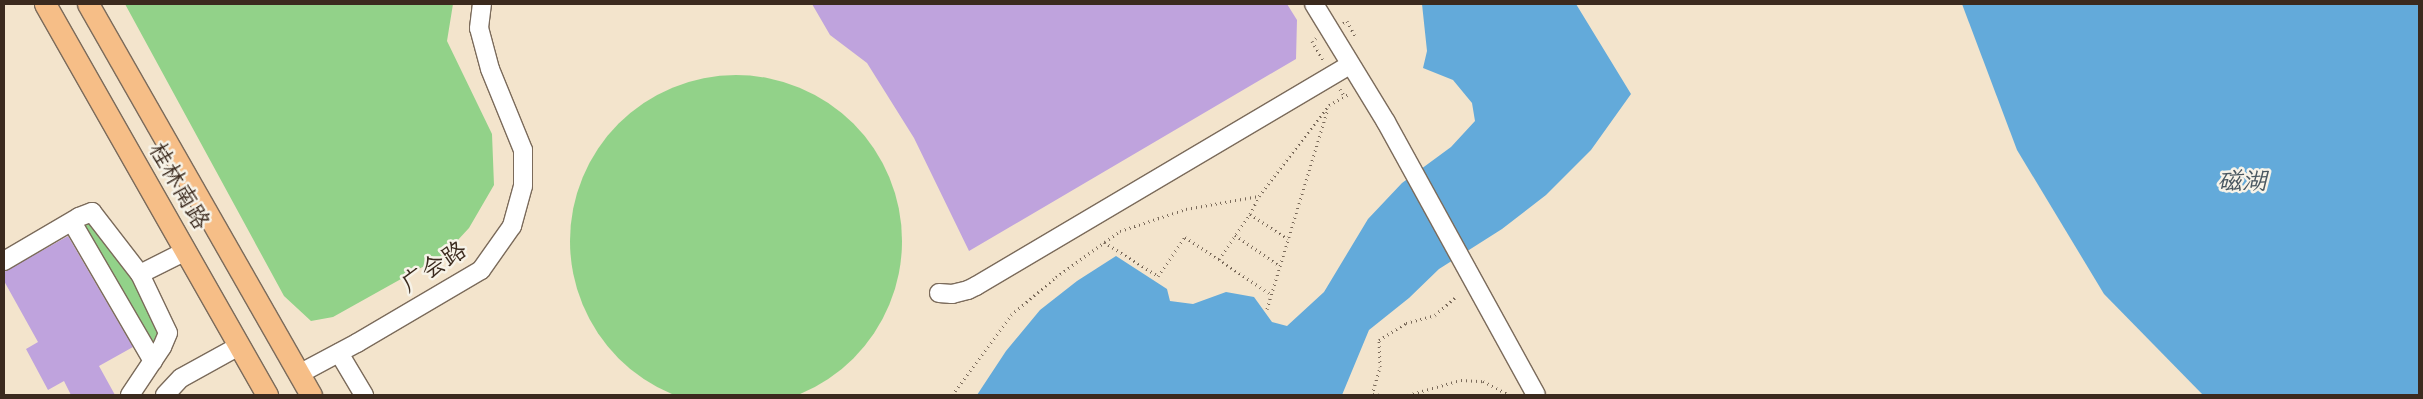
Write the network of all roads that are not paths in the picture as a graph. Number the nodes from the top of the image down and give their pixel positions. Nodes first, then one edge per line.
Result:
1 (44, 4) edge
2 (88, 4) edge
3 (482, 4) edge
4 (1314, 4) edge
5 (1349, 65) junction
6 (72, 222) junction
7 (186, 251) junction
8 (4, 261) edge
9 (140, 274) junction
10 (939, 293) dead end
11 (239, 346) junction
12 (339, 353) junction
13 (153, 361) junction
14 (299, 374) junction
15 (130, 395) edge
16 (165, 395) edge
17 (267, 395) edge
18 (311, 395) edge
19 (364, 395) edge
20 (1536, 395) edge

1 - 7 main road, 桂林南路
2 - 14 main road, 桂林南路
3 - 12 street, 广会路
4 - 5 street
5 - 10 street
5 - 20 street
6 - 8 street
6 - 9 street
6 - 13 street
7 - 9 street
7 - 11 main road, 桂林南路
9 - 13 street
11 - 16 street
11 - 17 main road, 桂林南路
12 - 14 street, 广会路
12 - 19 street
13 - 15 street
14 - 18 main road, 桂林南路

